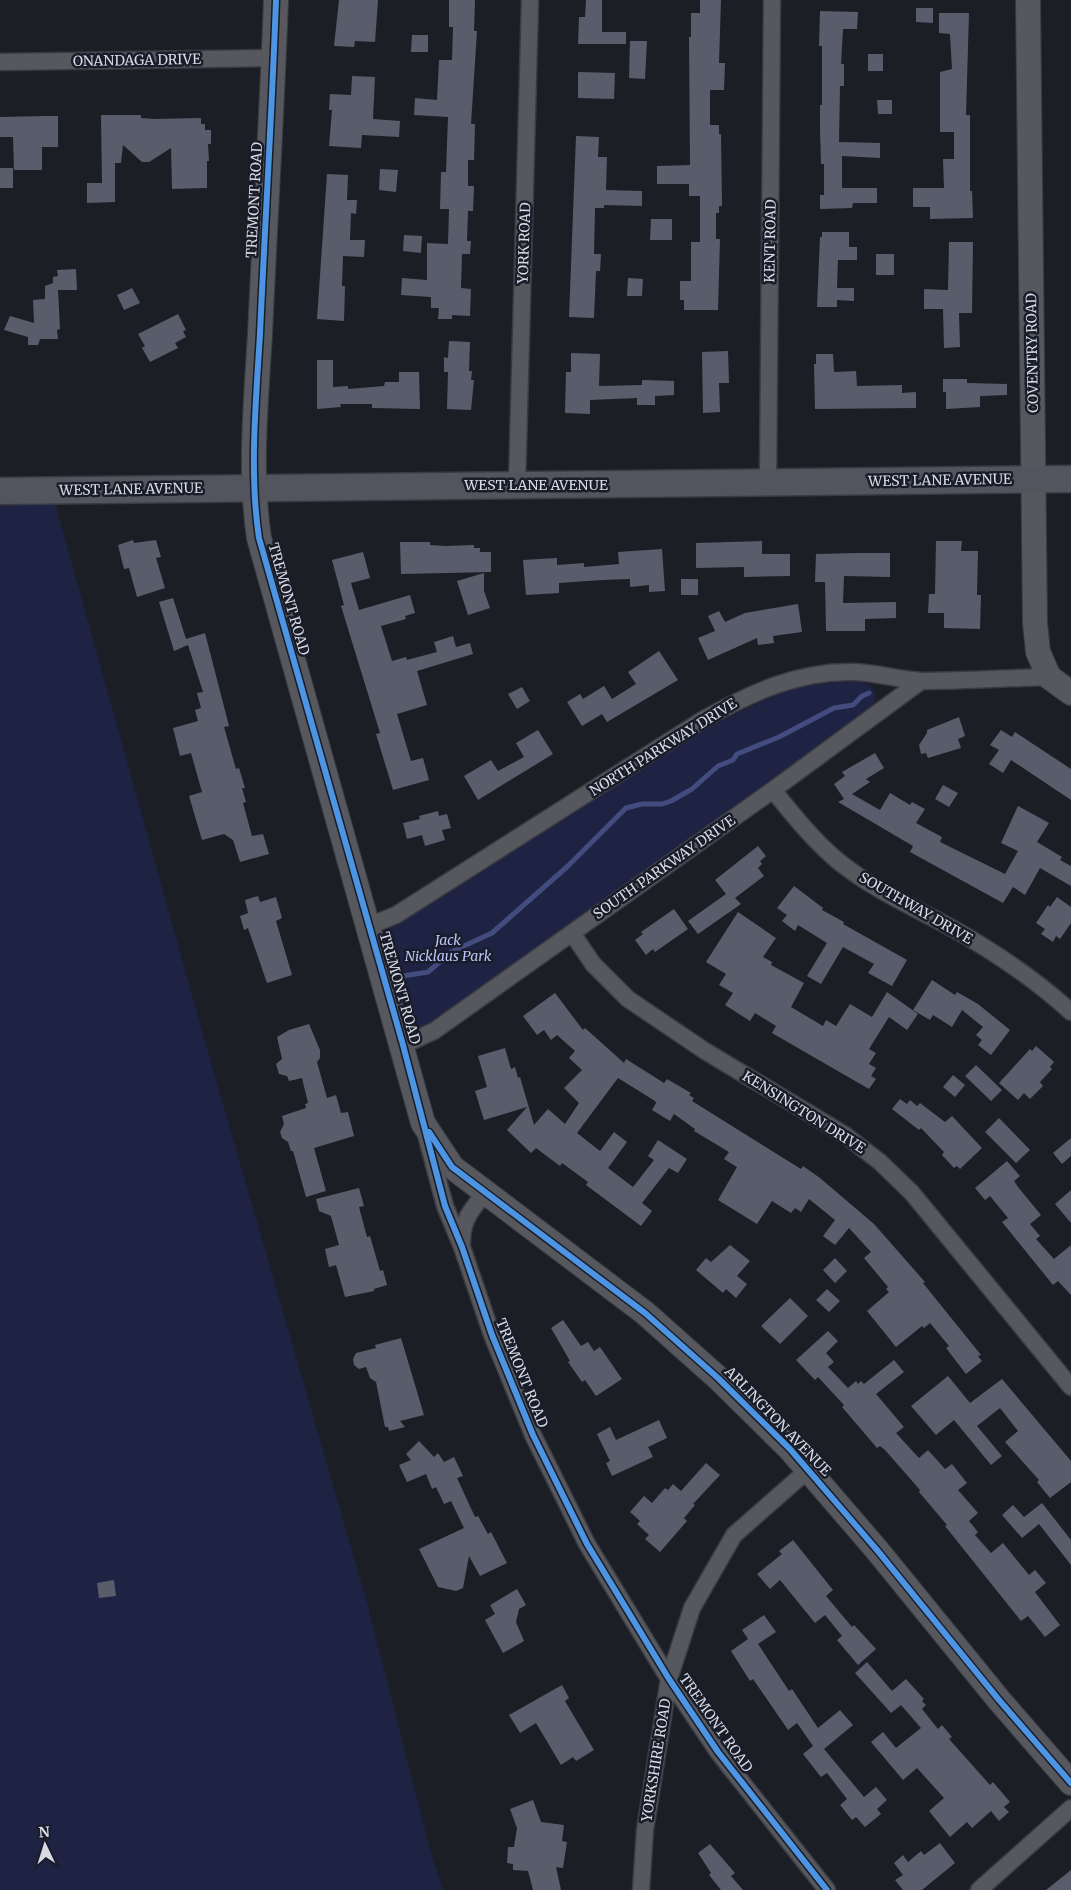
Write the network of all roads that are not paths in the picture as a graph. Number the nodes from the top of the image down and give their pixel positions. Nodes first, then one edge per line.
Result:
1 (276, 0) edge
2 (530, 0) edge
3 (772, 0) edge
4 (1028, 0) edge
5 (274, 58) junction
6 (0, 62) edge
7 (1071, 479) edge
8 (1033, 480) junction
9 (768, 482) junction
10 (517, 485) junction
11 (253, 488) junction
12 (0, 491) edge
13 (1049, 676) junction
14 (921, 681) junction
15 (1071, 693) edge
16 (773, 790) junction
17 (369, 926) junction
18 (572, 933) junction
19 (1071, 1012) edge
20 (403, 1045) junction
21 (424, 1123) junction
22 (485, 1193) junction
23 (462, 1247) junction
24 (1071, 1387) edge
25 (809, 1469) junction
26 (669, 1679) junction
27 (1071, 1783) edge
28 (1071, 1808) edge
29 (641, 1890) edge
30 (827, 1890) edge
31 (979, 1890) edge

1 - 5 street, TREMONT ROAD
2 - 10 street, YORK ROAD
3 - 9 street, KENT ROAD
4 - 8 street, COVENTRY ROAD
5 - 6 street, ONANDAGA DRIVE
5 - 11 street, TREMONT ROAD
7 - 8 main road, WEST LANE AVENUE
8 - 9 main road, WEST LANE AVENUE
8 - 13 street, COVENTRY ROAD
9 - 10 main road, WEST LANE AVENUE
10 - 11 main road, WEST LANE AVENUE
11 - 12 main road, WEST LANE AVENUE
11 - 17 street, TREMONT ROAD
13 - 14 street, NORTH PARKWAY DRIVE
13 - 15 street, COVENTRY ROAD
14 - 16 street, SOUTH PARKWAY DRIVE
14 - 17 street, NORTH PARKWAY DRIVE
16 - 18 street, SOUTH PARKWAY DRIVE
16 - 19 street, SOUTHWAY DRIVE
17 - 20 street, TREMONT ROAD
18 - 20 street, SOUTH PARKWAY DRIVE
18 - 24 street, KENSINGTON DRIVE
20 - 21 street, TREMONT ROAD
21 - 22 street, ARLINGTON AVENUE
21 - 23 street, TREMONT ROAD
22 - 23 street, TREMONT ROAD
22 - 25 street, ARLINGTON AVENUE
23 - 26 street, TREMONT ROAD
25 - 26 street, YORKSHIRE ROAD
25 - 27 street, ARLINGTON AVENUE
26 - 29 street, YORKSHIRE ROAD
26 - 30 street, TREMONT ROAD
28 - 31 street

